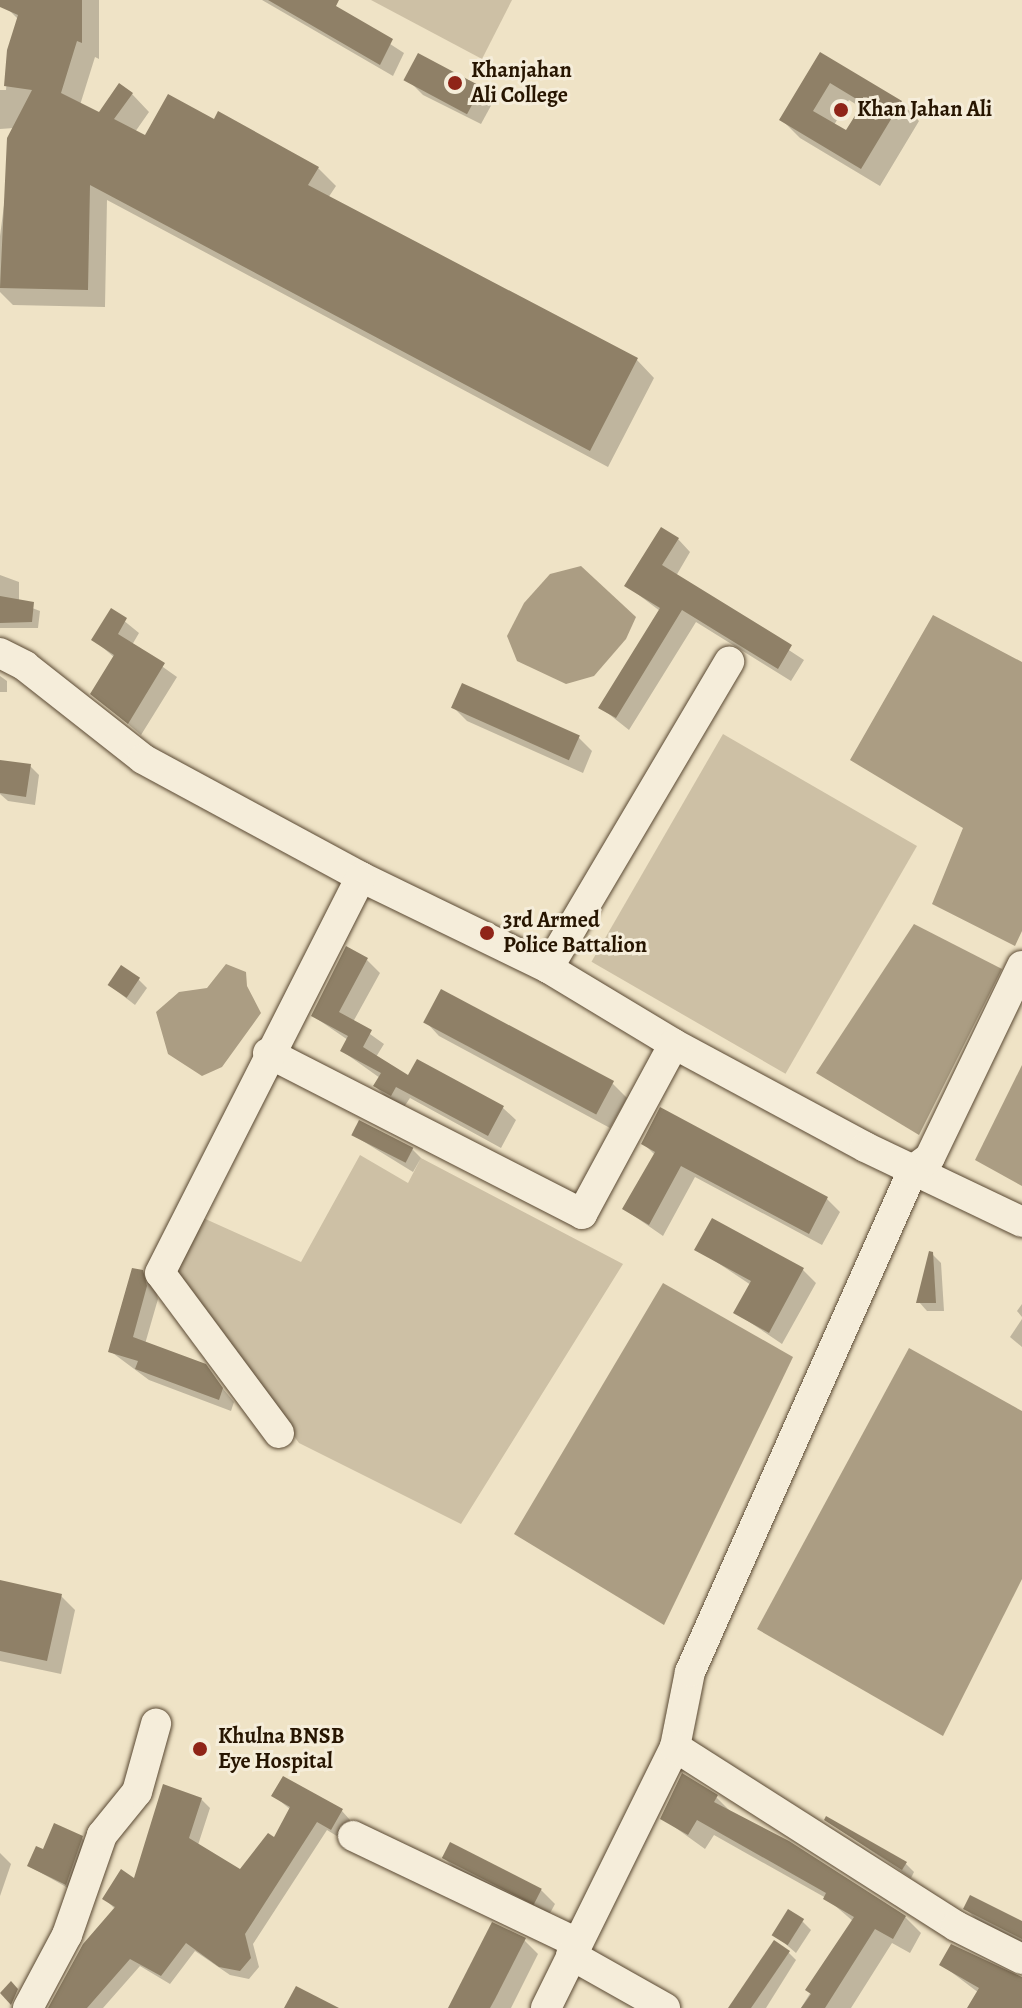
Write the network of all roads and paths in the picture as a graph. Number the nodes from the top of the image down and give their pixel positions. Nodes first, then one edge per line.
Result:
1 (0, 653) edge
2 (729, 662) dead end
3 (361, 877) junction
4 (1022, 966) edge
5 (548, 968) junction
6 (674, 1044) junction
7 (268, 1053) junction
8 (913, 1170) junction
9 (1022, 1222) edge
10 (279, 1433) dead end
11 (156, 1724) dead end
12 (675, 1747) junction
13 (353, 1836) dead end
14 (574, 1949) junction
15 (1022, 1959) edge
16 (28, 2008) edge
17 (546, 2008) edge
18 (665, 2008) edge

1 - 3 street
2 - 5 street
3 - 5 street
3 - 7 street
4 - 8 street
5 - 6 street
6 - 7 street
6 - 8 street
7 - 10 street
8 - 9 street
8 - 12 street
11 - 16 street
12 - 14 street
12 - 15 street
13 - 14 street
14 - 17 street
14 - 18 street

